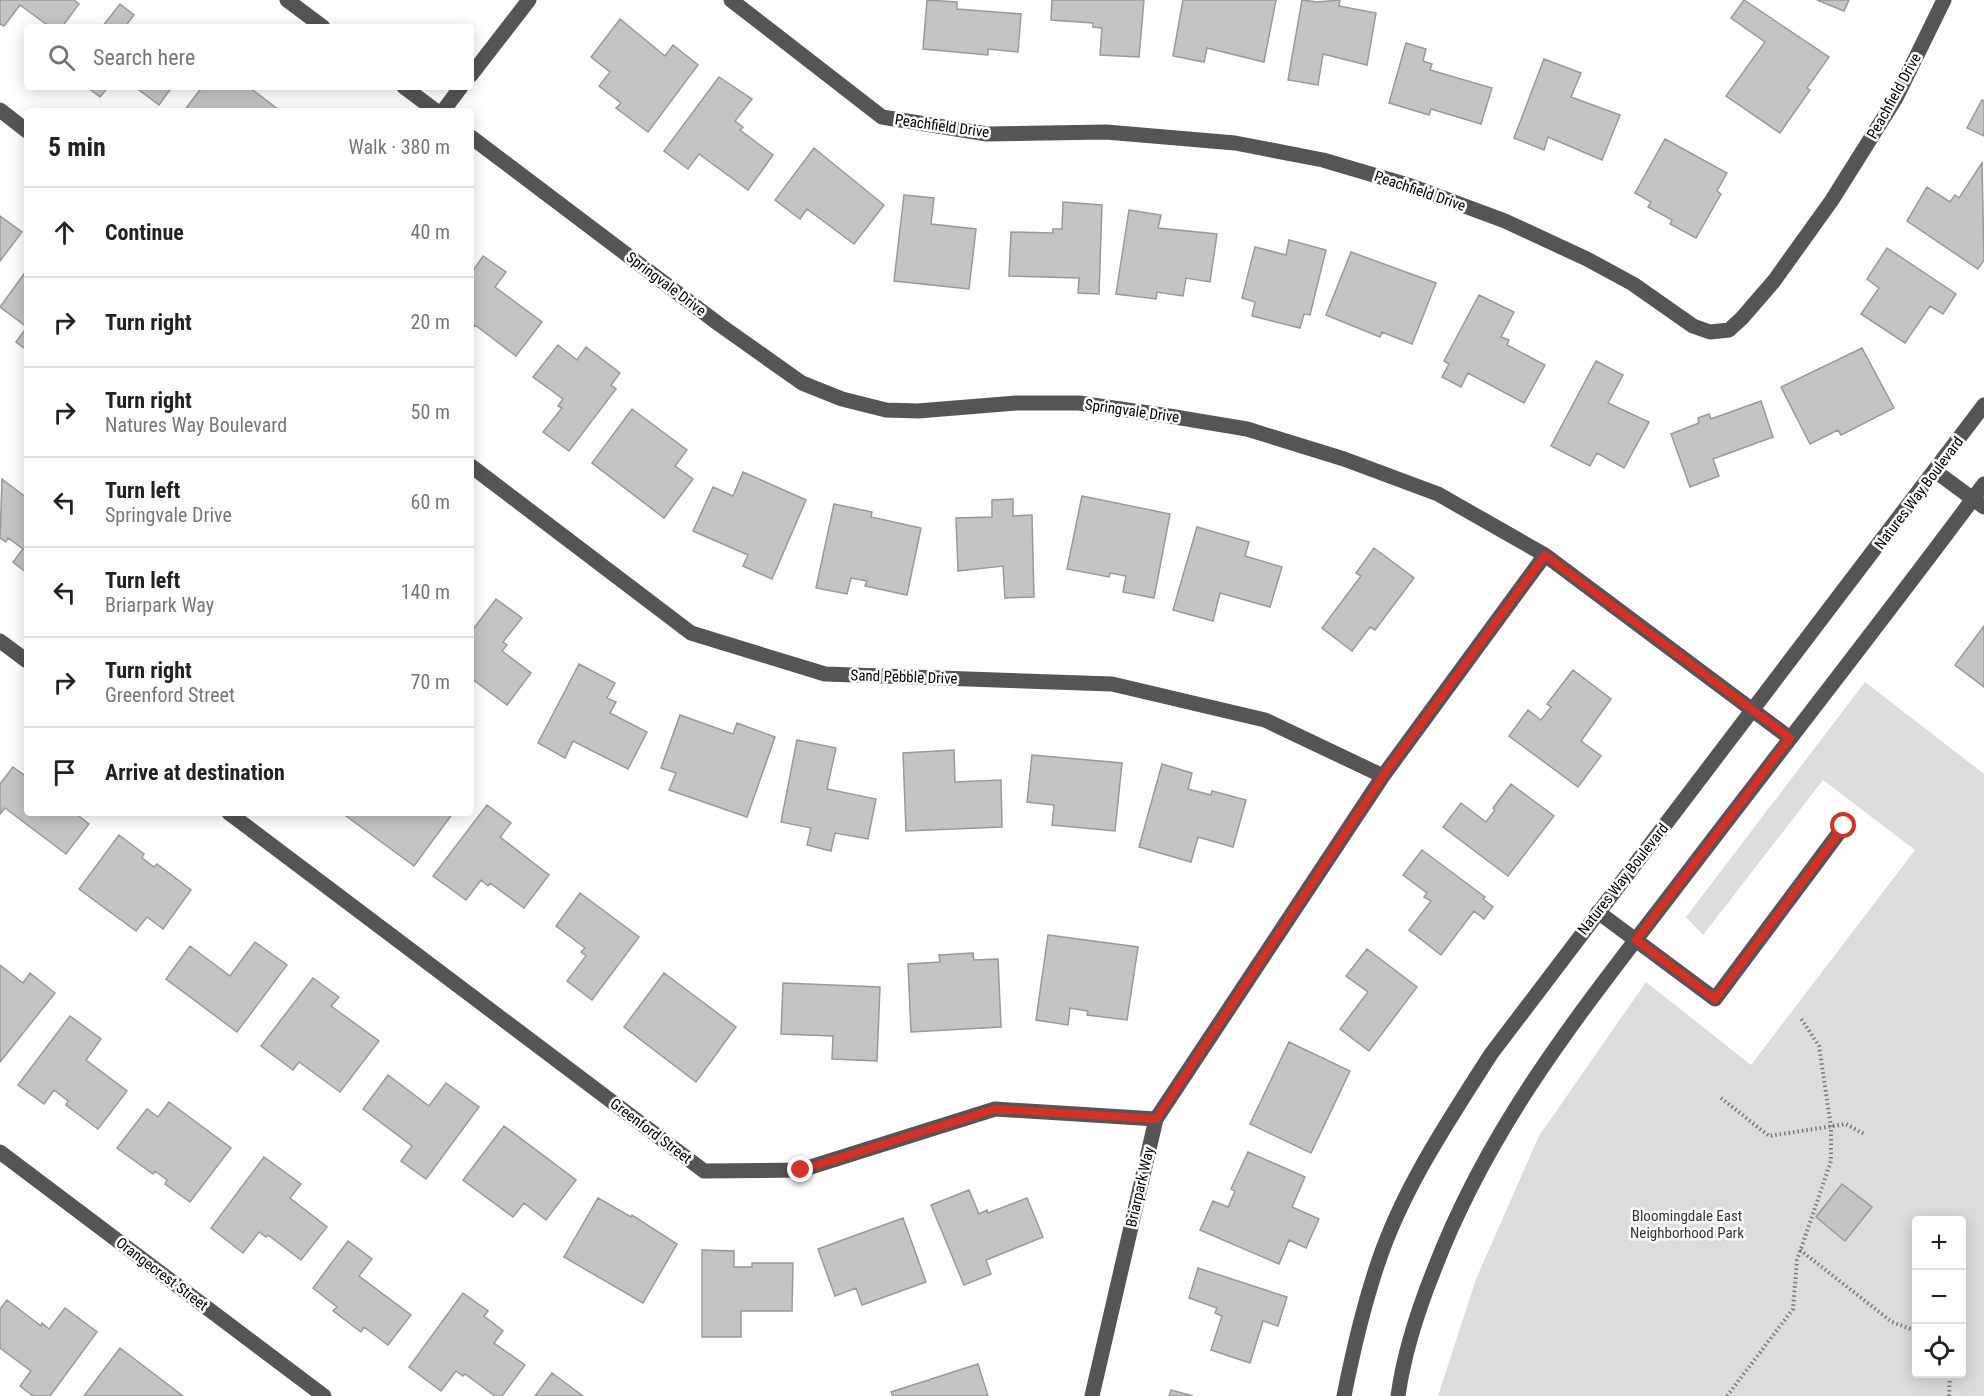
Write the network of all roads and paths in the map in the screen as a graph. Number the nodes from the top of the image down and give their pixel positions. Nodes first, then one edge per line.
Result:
1 (287, 0) edge
2 (529, 0) edge
3 (731, 0) edge
4 (1944, 0) edge
5 (319, 24) edge
6 (474, 71) edge
7 (408, 90) edge
8 (460, 90) edge
9 (432, 108) edge
10 (445, 108) edge
11 (0, 110) edge
12 (24, 129) edge
13 (474, 139) edge
14 (1984, 405) edge
15 (474, 468) edge
16 (1935, 471) junction
17 (1984, 484) edge
18 (1978, 503) edge
19 (1545, 555) junction
20 (0, 641) edge
21 (24, 659) edge
22 (1753, 710) junction
23 (1790, 738) junction
24 (1383, 776) junction
25 (233, 816) edge
26 (1844, 826) dead end
27 (1598, 912) junction
28 (1636, 940) junction
29 (1800, 1017) dead end
30 (1721, 1098) dead end
31 (1156, 1119) junction
32 (1831, 1127) junction
33 (1866, 1135) dead end
34 (0, 1152) edge
35 (1800, 1250) junction
36 (1912, 1329) edge
37 (1950, 1378) edge
38 (324, 1396) edge
39 (1092, 1396) edge
40 (1344, 1396) edge
41 (1398, 1396) edge
42 (1727, 1396) edge
43 (1949, 1396) edge

1 - 5 street
2 - 6 street
3 - 4 street, Peachfield Drive
7 - 9 street
8 - 10 street
11 - 12 street
13 - 19 street, Springvale Drive
14 - 16 street, Natures Way Boulevard
15 - 24 street, Sand Pebble Drive
16 - 18 street
16 - 22 street, Natures Way Boulevard
17 - 18 street
18 - 23 street
19 - 22 street, Springvale Drive
19 - 24 street, Briarpark Way
20 - 21 street
22 - 23 street, Springvale Drive
22 - 27 street, Natures Way Boulevard
23 - 28 street
24 - 31 street, Briarpark Way
25 - 31 street, Greenford Street
26 - 28 street
27 - 28 street
27 - 40 street, Natures Way Boulevard
28 - 41 street
29 - 32 path
30 - 32 path
31 - 39 street, Briarpark Way
32 - 33 path
32 - 35 path
34 - 38 street, Orangecrest Street
35 - 36 path
35 - 42 path
37 - 43 path

